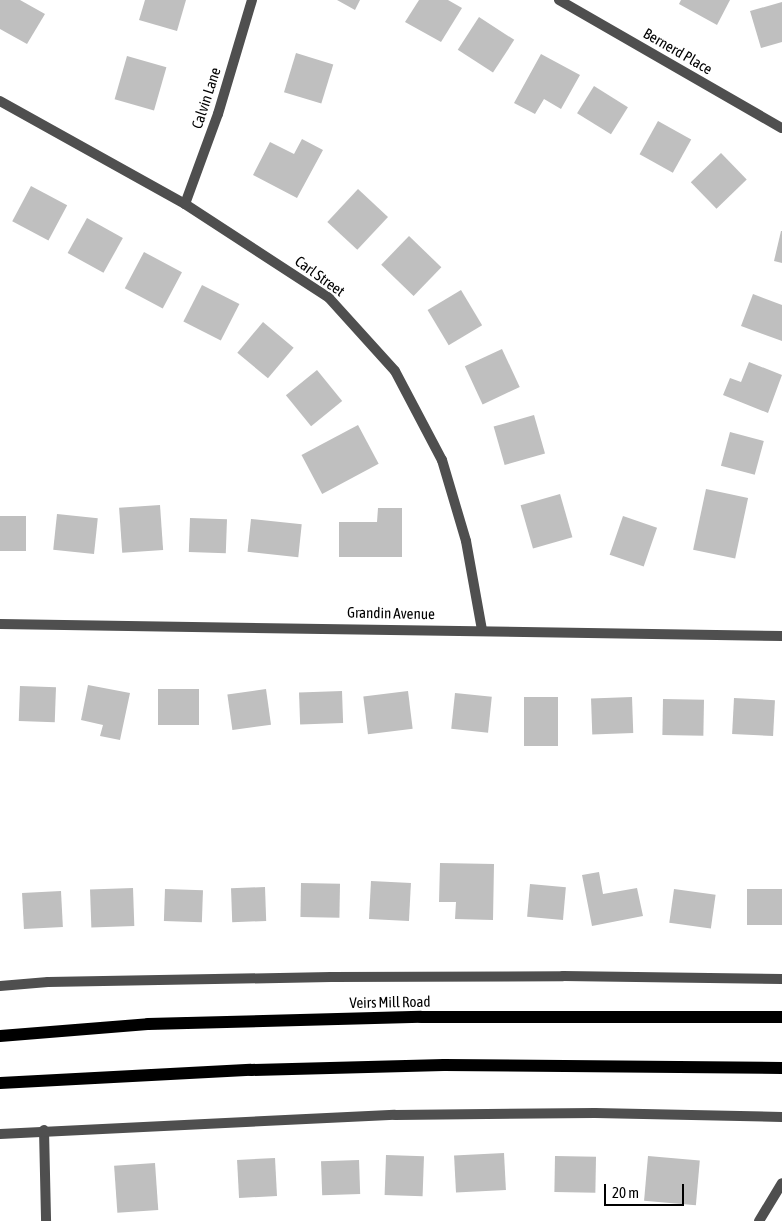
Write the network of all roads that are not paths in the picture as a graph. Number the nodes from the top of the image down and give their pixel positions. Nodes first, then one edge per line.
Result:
1 (252, 0) edge
2 (559, 0) edge
3 (0, 101) edge
4 (782, 128) edge
5 (185, 204) junction
6 (0, 624) edge
7 (482, 630) junction
8 (782, 636) edge
9 (782, 979) edge
10 (0, 986) edge
11 (782, 1017) edge
12 (0, 1036) edge
13 (782, 1068) edge
14 (0, 1083) edge
15 (782, 1117) edge
16 (44, 1130) junction
17 (0, 1134) edge
18 (782, 1183) edge
19 (46, 1221) edge
20 (758, 1221) edge

1 - 5 street, Calvin Lane
2 - 4 street, Bernerd Place
3 - 5 street, Carl Street
5 - 7 street, Carl Street
6 - 7 street, Grandin Avenue
7 - 8 street, Grandin Avenue
9 - 10 street, Veirs Mill Road
11 - 12 main road, Veirs Mill Road
13 - 14 main road
15 - 16 street
16 - 17 street
16 - 19 street
18 - 20 street

